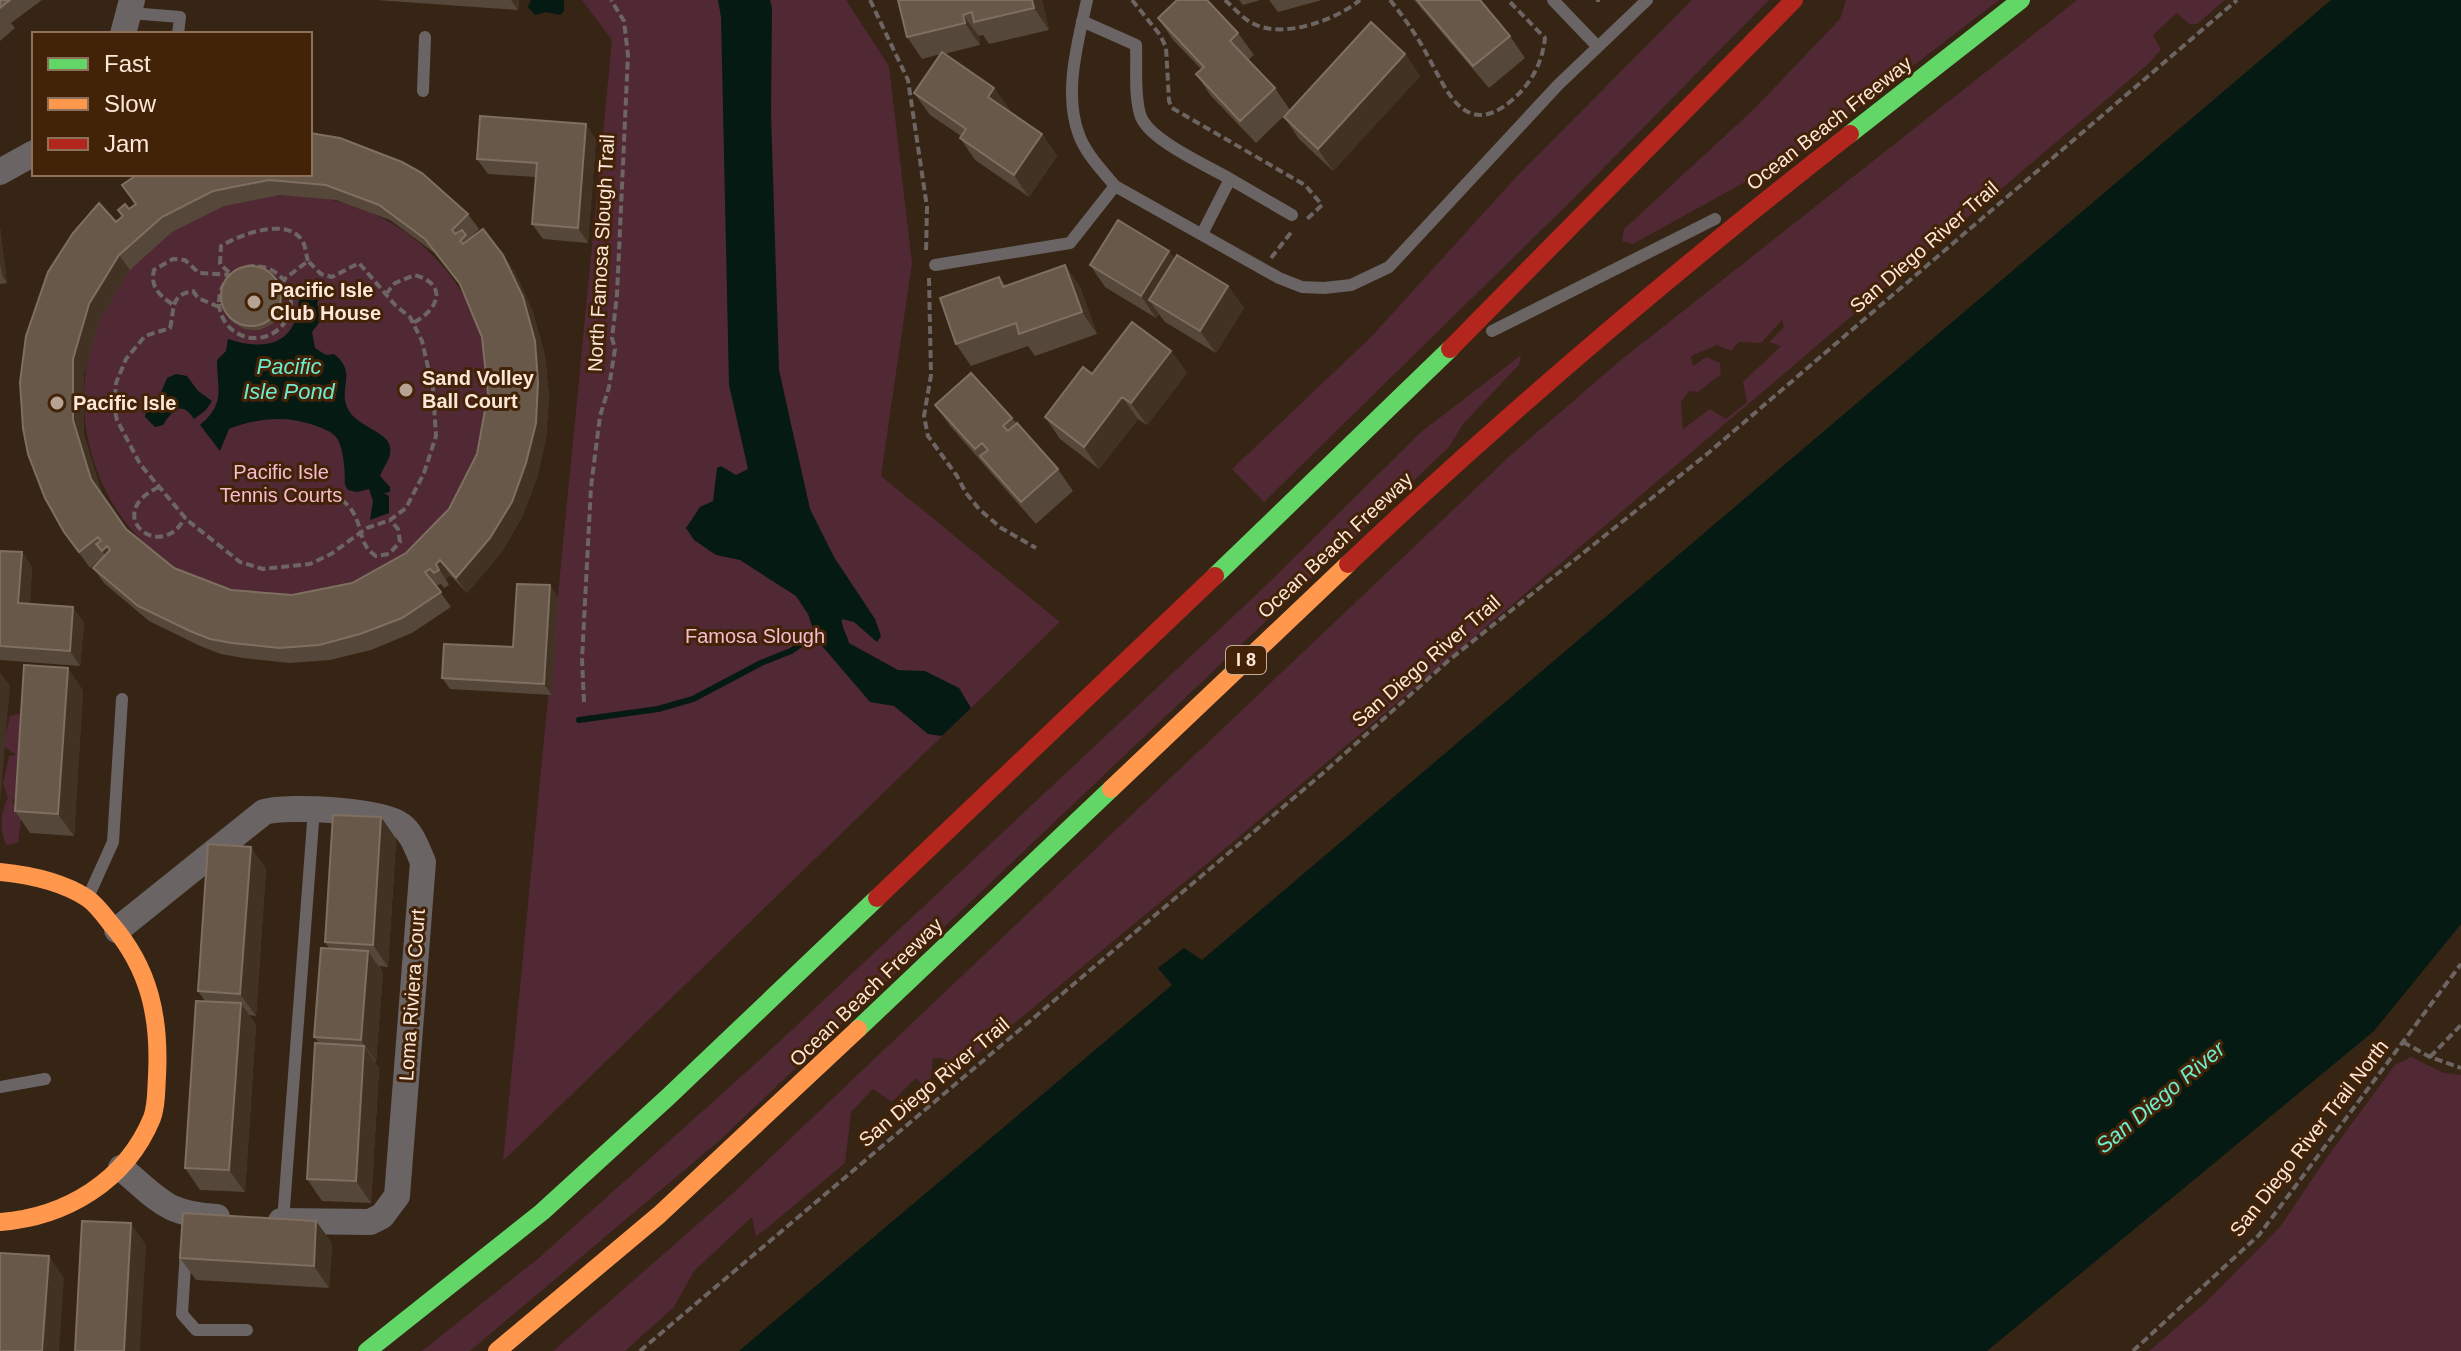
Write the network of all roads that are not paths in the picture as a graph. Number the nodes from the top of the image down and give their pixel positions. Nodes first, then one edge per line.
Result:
1 (1087, 0) edge
2 (1553, 0) edge
3 (1647, 0) edge
4 (1794, 0) edge
5 (2021, 0) edge
6 (128, 16) edge
7 (1082, 21) junction
8 (178, 32) edge
9 (425, 37) dead end
10 (1597, 46) junction
11 (423, 91) dead end
12 (32, 154) edge
13 (0, 172) edge
14 (1230, 179) junction
15 (1789, 182) junction
16 (1115, 186) junction
17 (1292, 215) dead end
18 (1202, 234) junction
19 (930, 265) road end
20 (1442, 356) junction
21 (122, 699) dead end
22 (314, 809) junction
23 (0, 872) edge
24 (87, 898) junction
25 (117, 930) junction
26 (45, 1079) dead end
27 (0, 1087) edge
28 (121, 1168) junction
29 (283, 1221) junction
30 (0, 1222) edge
31 (186, 1243) edge
32 (247, 1330) dead end
33 (367, 1351) edge
34 (497, 1351) edge

1 - 7 lane
2 - 10 lane
3 - 10 lane
4 - 20 main road
5 - 15 main road, Ocean Beach Freeway / I 8
6 - 8 lane
7 - 14 lane
7 - 16 lane
9 - 11 lane
10 - 18 lane
12 - 13 street
14 - 17 lane
14 - 18 lane
15 - 20 lane
15 - 34 main road, Ocean Beach Freeway / I 8
16 - 18 lane
16 - 19 lane
20 - 33 main road
21 - 24 lane
22 - 25 street, Loma Riviera Court
22 - 29 lane
22 - 29 street, Loma Riviera Court
23 - 24 main road
24 - 25 main road
25 - 28 main road
26 - 27 lane
28 - 29 street, Loma Riviera Court
28 - 30 main road
31 - 32 lane

